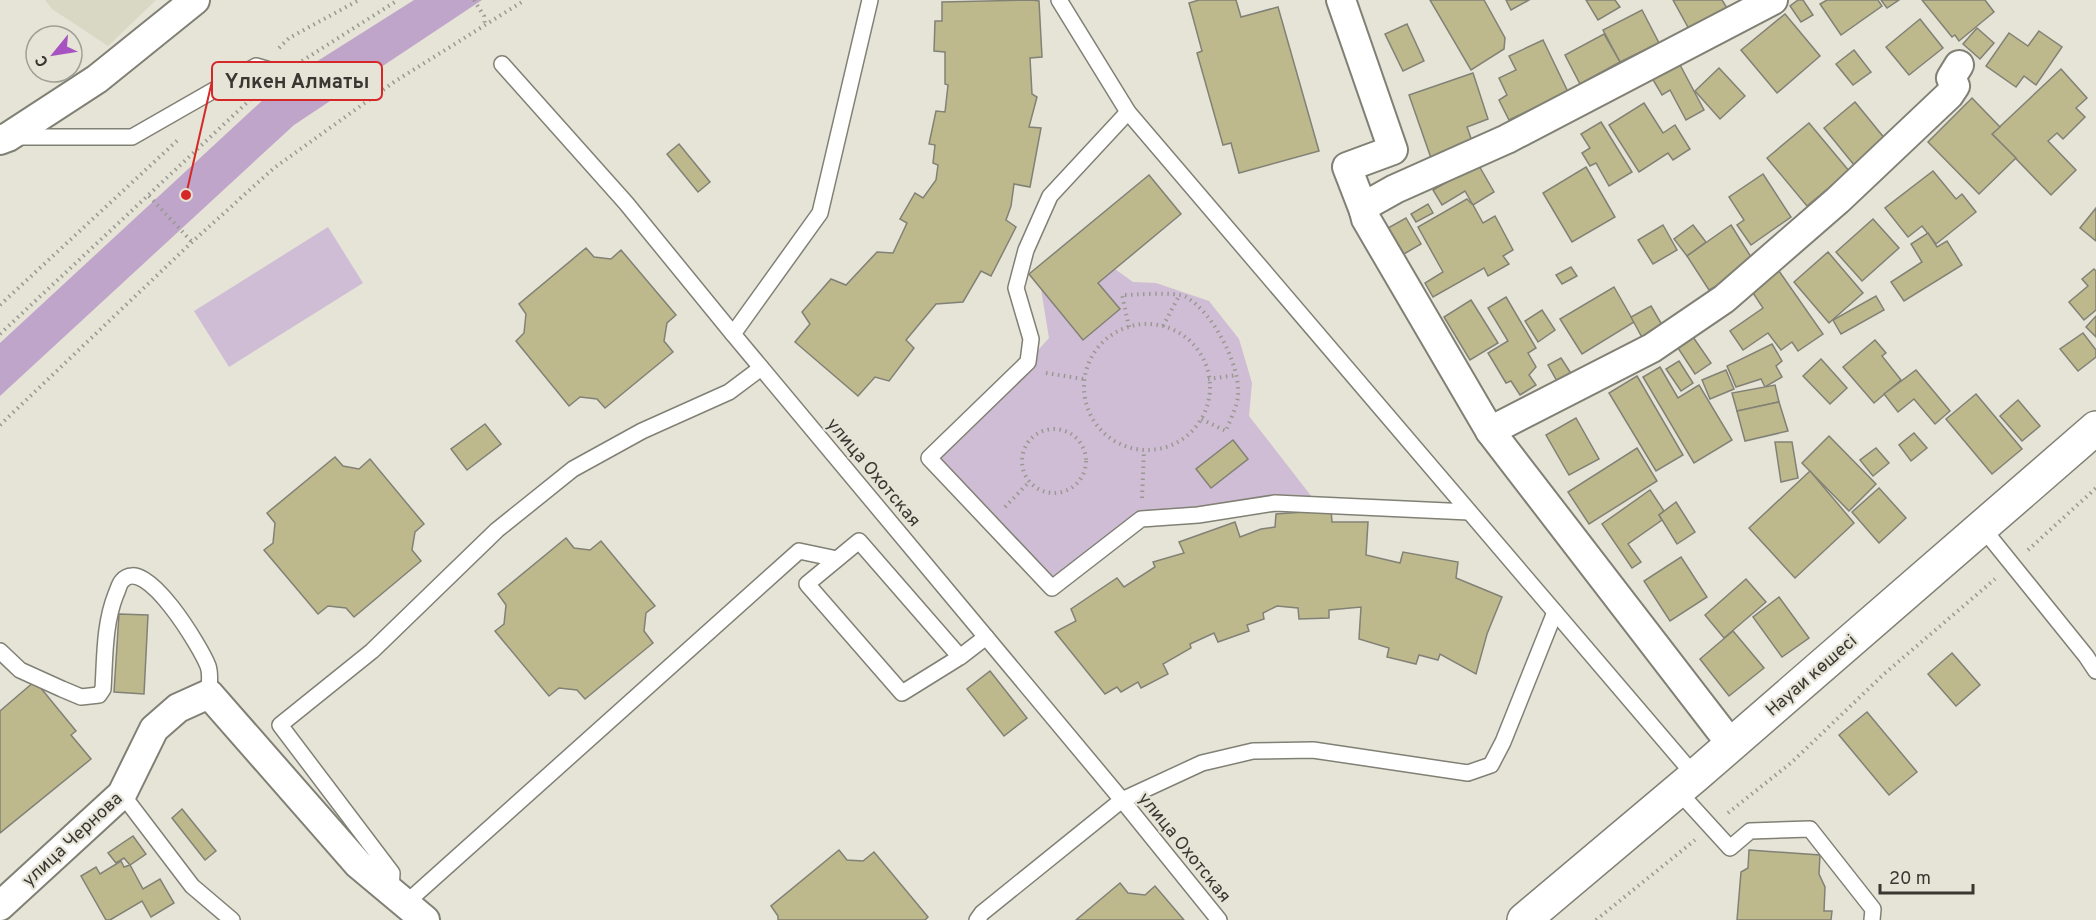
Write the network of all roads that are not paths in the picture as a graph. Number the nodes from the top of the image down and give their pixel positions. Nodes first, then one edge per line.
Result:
1 (195, 0) edge
2 (870, 0) edge
3 (1059, 0) edge
4 (1341, 0) edge
5 (1773, 0) edge
6 (502, 64) dead end
7 (1959, 65) dead end
8 (283, 74) road end
9 (1128, 112) junction
10 (4, 139) edge
11 (1364, 211) junction
12 (733, 334) junction
13 (761, 368) junction
14 (2096, 428) edge
15 (1490, 431) junction
16 (1469, 512) junction
17 (1981, 526) junction
18 (837, 559) junction
19 (1555, 612) junction
20 (986, 637) junction
21 (0, 651) edge
22 (960, 657) junction
23 (2096, 671) edge
24 (209, 694) junction
25 (1731, 744) junction
26 (1687, 784) junction
27 (122, 794) junction
28 (1122, 800) junction
29 (407, 905) edge
30 (0, 906) edge
31 (982, 918) edge
32 (232, 920) edge
33 (1219, 920) edge
34 (1524, 920) edge
35 (1872, 920) edge

1 - 10 street
2 - 12 lane
3 - 9 lane
4 - 11 street
5 - 11 street
6 - 12 lane, улица Охотская
7 - 15 street
8 - 10 lane
9 - 16 lane
9 - 16 lane
11 - 15 street
12 - 13 lane, улица Охотская
13 - 20 lane, улица Охотская
13 - 29 lane
14 - 17 street, Науаи көшесі
15 - 25 street
16 - 19 lane
17 - 23 lane
17 - 25 street, Науаи көшесі
18 - 22 lane
18 - 22 lane
18 - 29 lane
19 - 26 lane
19 - 28 lane
20 - 22 lane
20 - 28 lane, улица Охотская
21 - 24 lane
24 - 27 street, улица Чернова
24 - 29 street
25 - 26 street, Науаи көшесі
26 - 34 street, Науаи көшесі
26 - 35 lane
27 - 30 street, улица Чернова
27 - 32 lane
28 - 31 lane
28 - 33 lane, улица Охотская

